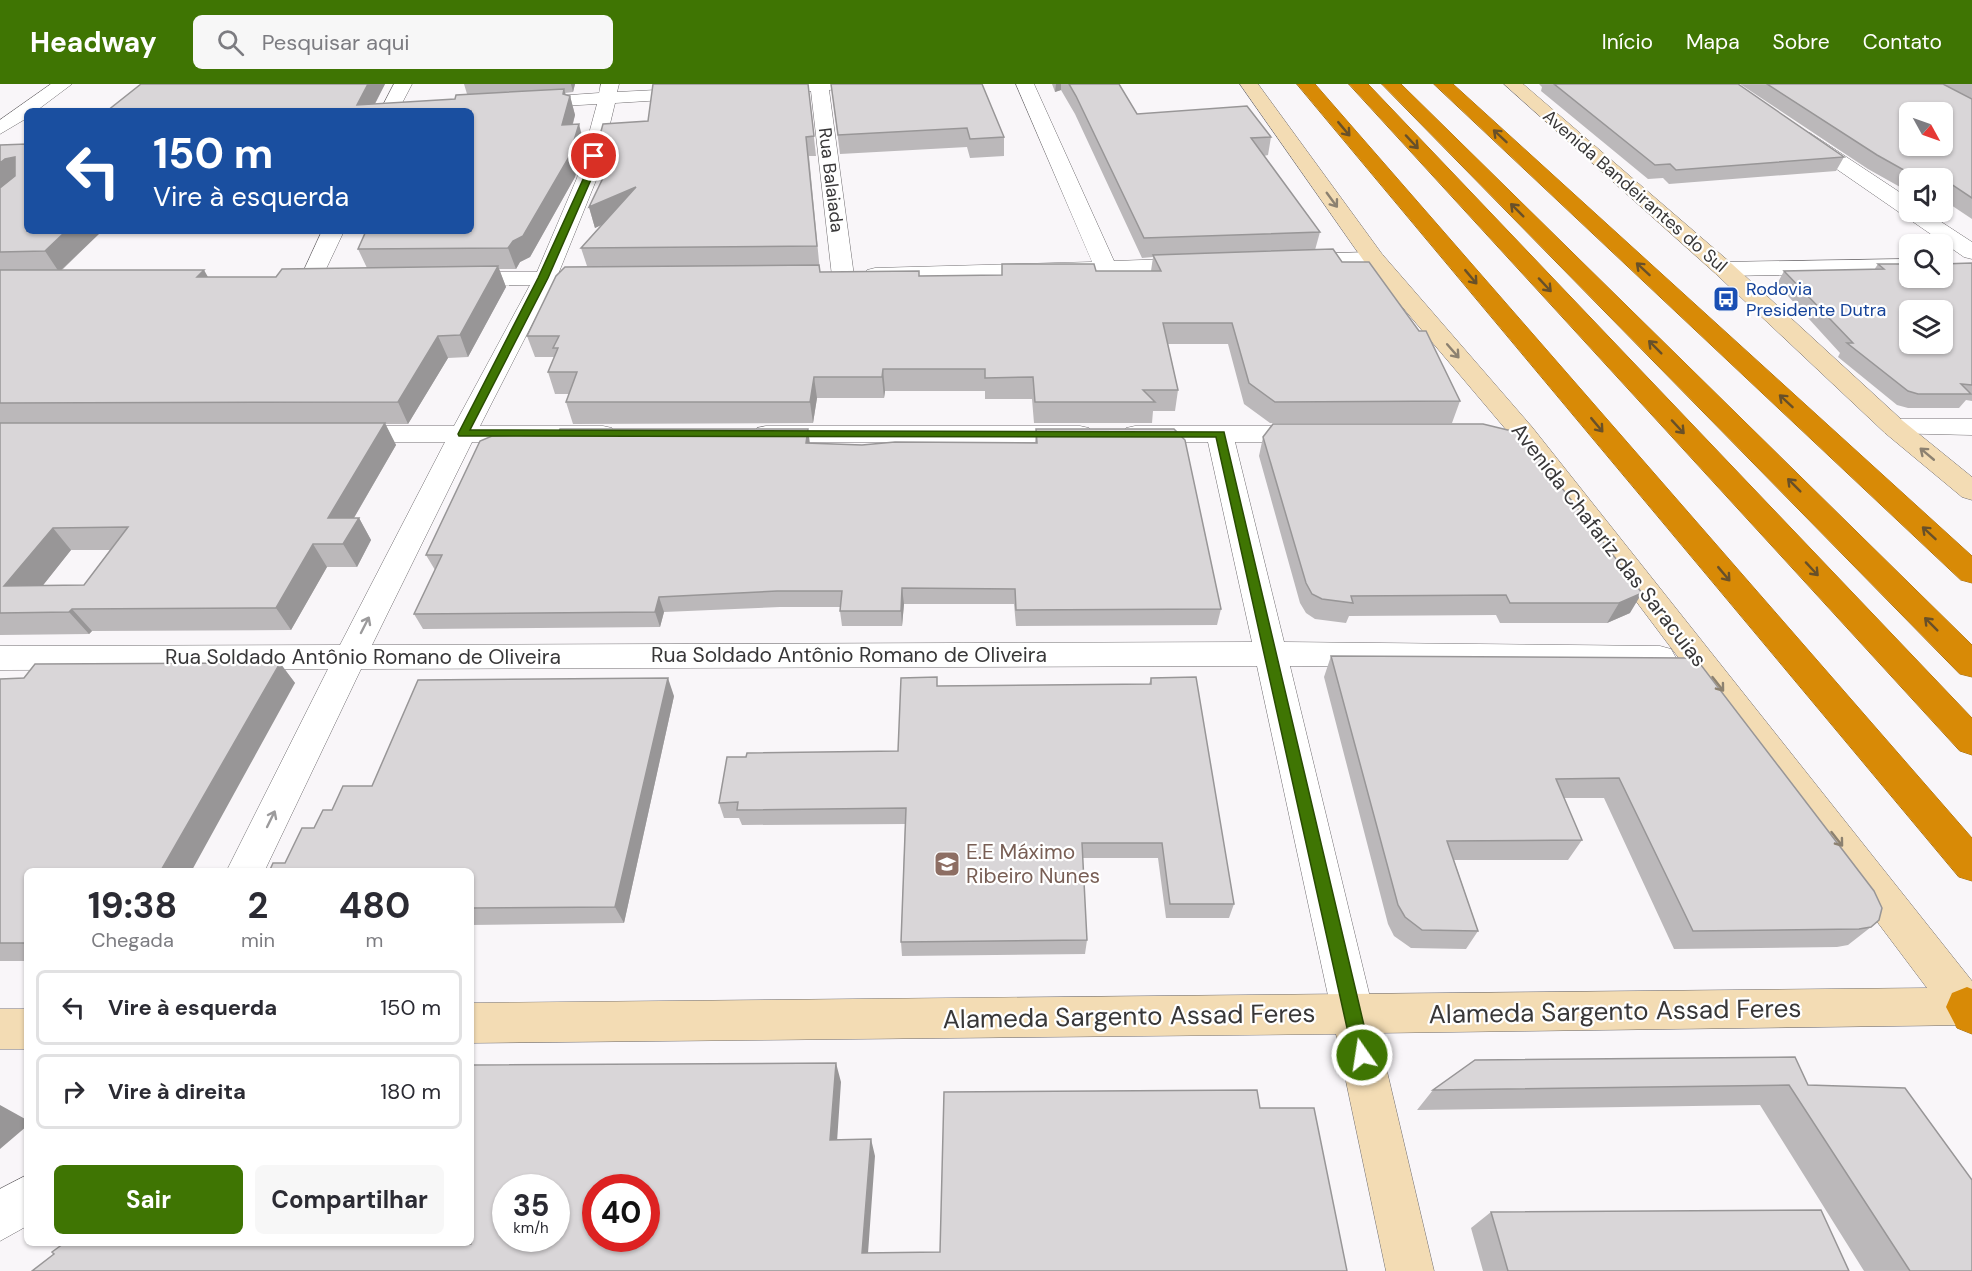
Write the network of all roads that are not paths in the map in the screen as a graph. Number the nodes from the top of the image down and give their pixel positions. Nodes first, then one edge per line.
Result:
1 (63, 84) edge
2 (403, 84) edge
3 (825, 84) edge
4 (1025, 84) edge
5 (1249, 84) edge
6 (1306, 84) edge
7 (1358, 84) edge
8 (1391, 84) edge
9 (1443, 84) edge
10 (1513, 84) edge
11 (748, 90) edge
12 (609, 91) edge
13 (713, 92) edge
14 (503, 105) edge
15 (29, 108) edge
16 (391, 108) edge
17 (24, 112) edge
18 (1783, 124) edge
19 (0, 129) edge
20 (24, 130) edge
21 (1899, 202) edge
22 (1928, 222) edge
23 (332, 234) edge
24 (1972, 252) edge
25 (1374, 259) junction
26 (1269, 262) edge
27 (1222, 264) edge
28 (1899, 266) edge
29 (1106, 268) junction
30 (1725, 269) junction
31 (819, 276) edge
32 (843, 276) junction
33 (543, 278) junction
34 (627, 278) edge
35 (438, 280) edge
36 (286, 281) edge
37 (310, 281) junction
38 (333, 281) edge
39 (1894, 427) junction
40 (1972, 428) edge
41 (1523, 432) junction
42 (1337, 433) edge
43 (1488, 433) edge
44 (321, 434) edge
45 (463, 434) junction
46 (629, 434) edge
47 (735, 434) edge
48 (1220, 434) junction
49 (1972, 491) edge
50 (1972, 573) edge
51 (1269, 654) junction
52 (349, 656) junction
53 (0, 658) edge
54 (1698, 658) junction
55 (1972, 665) edge
56 (1972, 741) edge
57 (1972, 865) edge
58 (247, 868) edge
59 (1969, 1011) edge
60 (1353, 1014) junction
61 (474, 1023) edge
62 (0, 1029) edge
63 (24, 1029) edge
64 (24, 1200) edge
65 (0, 1217) edge
66 (1410, 1271) edge

1 - 15 street
2 - 16 street
3 - 11 street
3 - 32 street, Rua Balaiada
4 - 29 street
5 -> 25 main road, Avenida Chafariz das Saracuias
6 -> 57 highway
7 -> 56 highway
55 -> 8 highway
50 -> 9 highway
10 - 30 main road, Avenida Bandeirantes do Sul
12 - 13 street
12 - 14 street
12 - 33 street
17 - 19 street
18 - 21 street
19 - 20 street
22 - 24 street
23 - 37 street
25 - 26 street
25 -> 41 main road, Avenida Chafariz das Saracuias
27 - 29 street
28 - 30 street
29 - 32 street
30 - 39 main road, Avenida Bandeirantes do Sul
31 - 32 street
33 - 34 street
33 - 35 street
33 - 45 street
36 - 37 street
37 - 38 street
39 - 40 street
49 -> 39 main road, Avenida Bandeirantes do Sul
41 - 43 street
41 - 54 main road, Avenida Chafariz das Saracuias
42 - 48 street
44 - 45 street
45 - 46 street
52 -> 45 street
47 - 48 street
48 - 51 street
51 - 52 street, Rua Soldado Antônio Romano de Oliveira
51 - 54 street, Rua Soldado Antônio Romano de Oliveira
51 - 60 street
52 - 53 street, Rua Soldado Antônio Romano de Oliveira
58 -> 52 street
54 -> 59 main road, Avenida Chafariz das Saracuias
59 - 60 main road, Alameda Sargento Assad Feres
60 - 61 main road, Alameda Sargento Assad Feres
60 - 66 main road
62 - 63 main road
64 - 65 street

